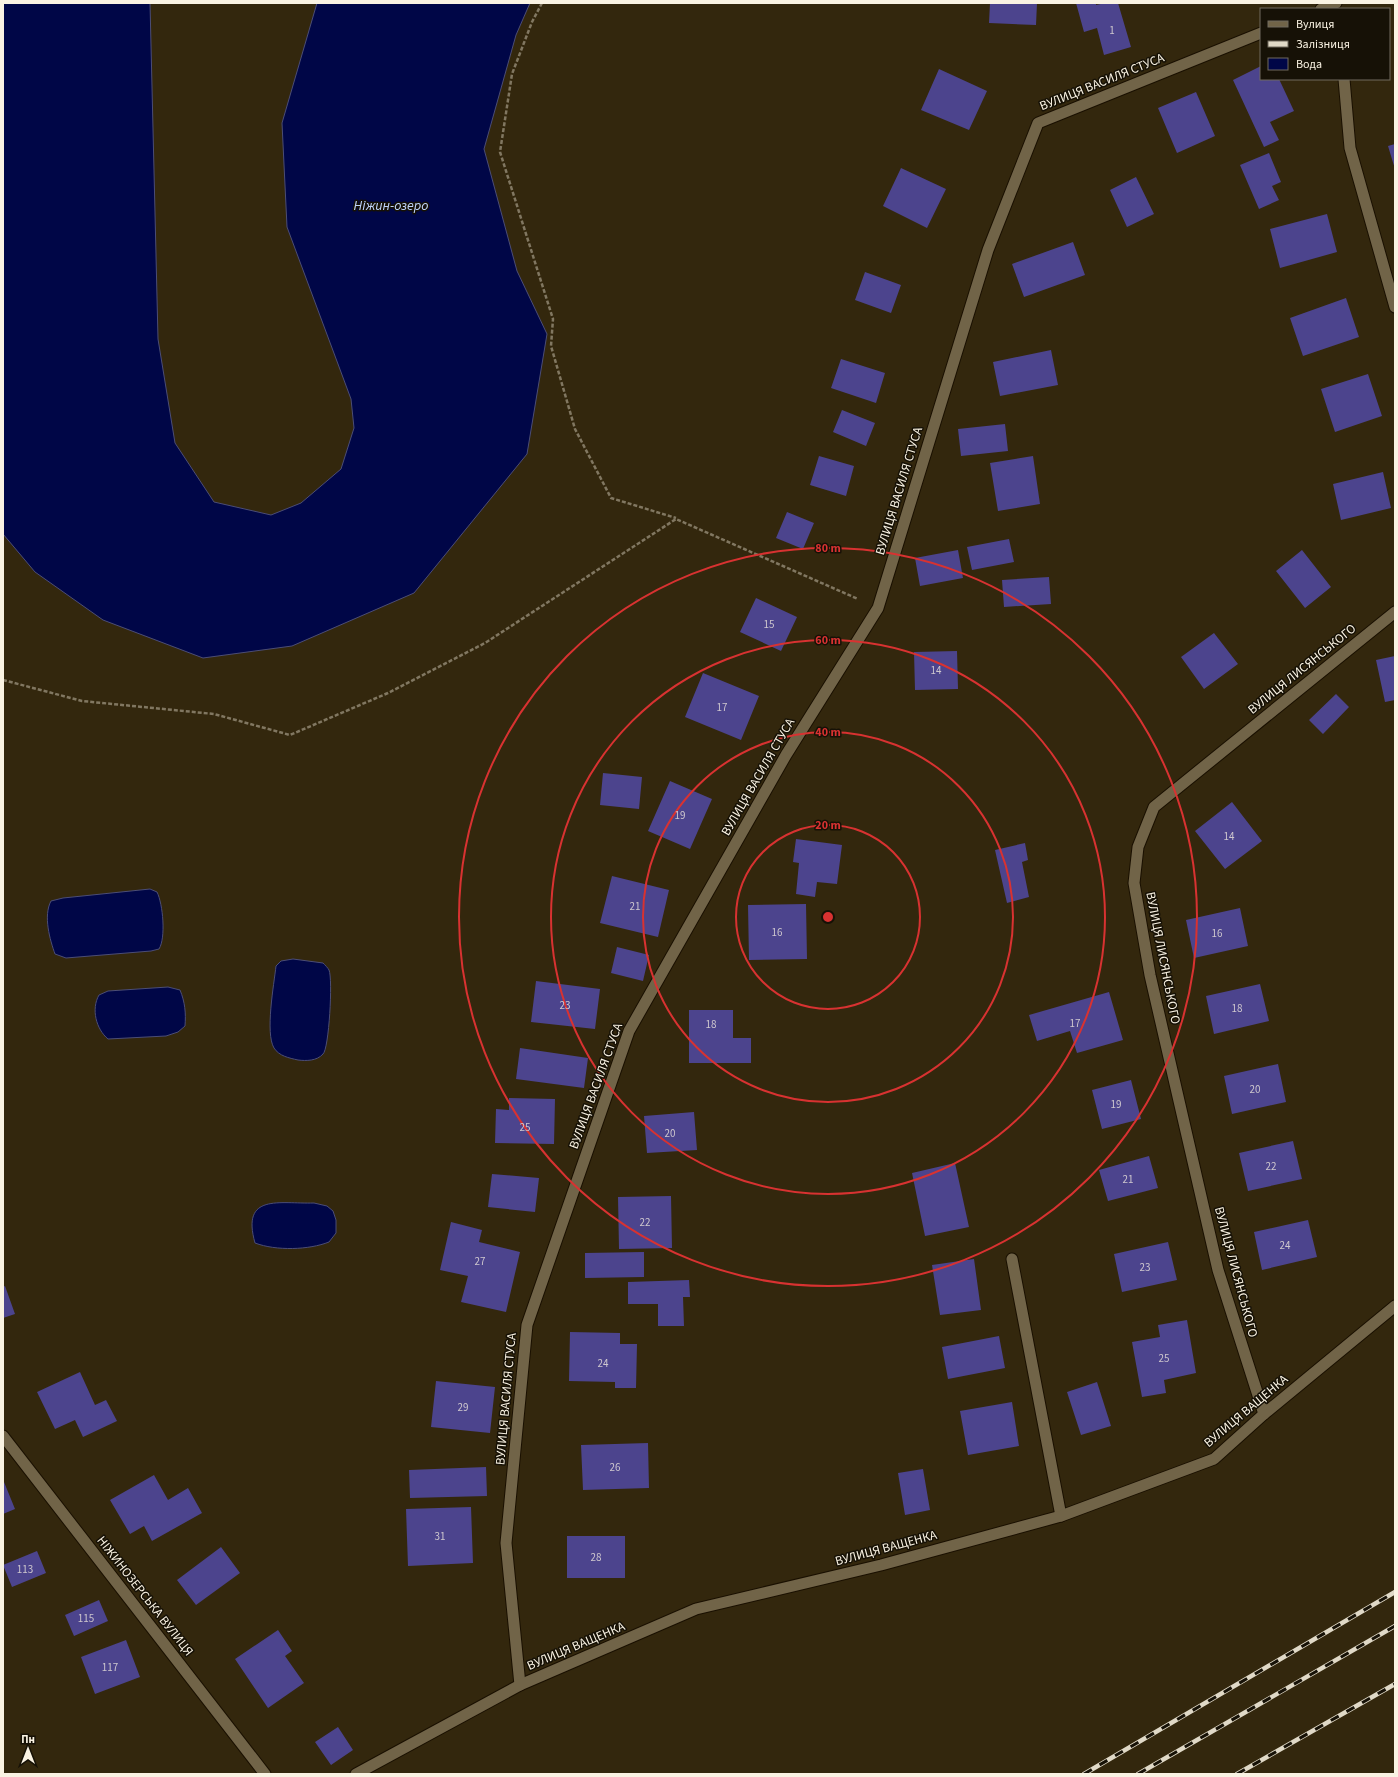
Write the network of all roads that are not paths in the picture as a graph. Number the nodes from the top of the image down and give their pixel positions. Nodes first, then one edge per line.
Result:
1 (1336, 3) edge
2 (1324, 8) edge
3 (1260, 33) edge
4 (1344, 80) edge
5 (1395, 307) edge
6 (1395, 612) edge
7 (1012, 1259) dead end
8 (1395, 1306) edge
9 (1264, 1414) junction
10 (3, 1436) edge
11 (1061, 1516) junction
12 (520, 1685) junction
13 (265, 1774) edge
14 (356, 1774) edge

1 - 2 street
3 - 12 street, ВУЛИЦЯ ВАСИЛЯ СТУСА
4 - 5 street
6 - 9 street, ВУЛИЦЯ ЛИСЯНСЬКОГО
7 - 11 street
8 - 9 street, ВУЛИЦЯ ВАЩЕНКА
9 - 11 street, ВУЛИЦЯ ВАЩЕНКА
10 - 13 street, НІЖИНОЗЕРСЬКА ВУЛИЦЯ
11 - 12 street, ВУЛИЦЯ ВАЩЕНКА
12 - 14 street, ВУЛИЦЯ ВАЩЕНКА

